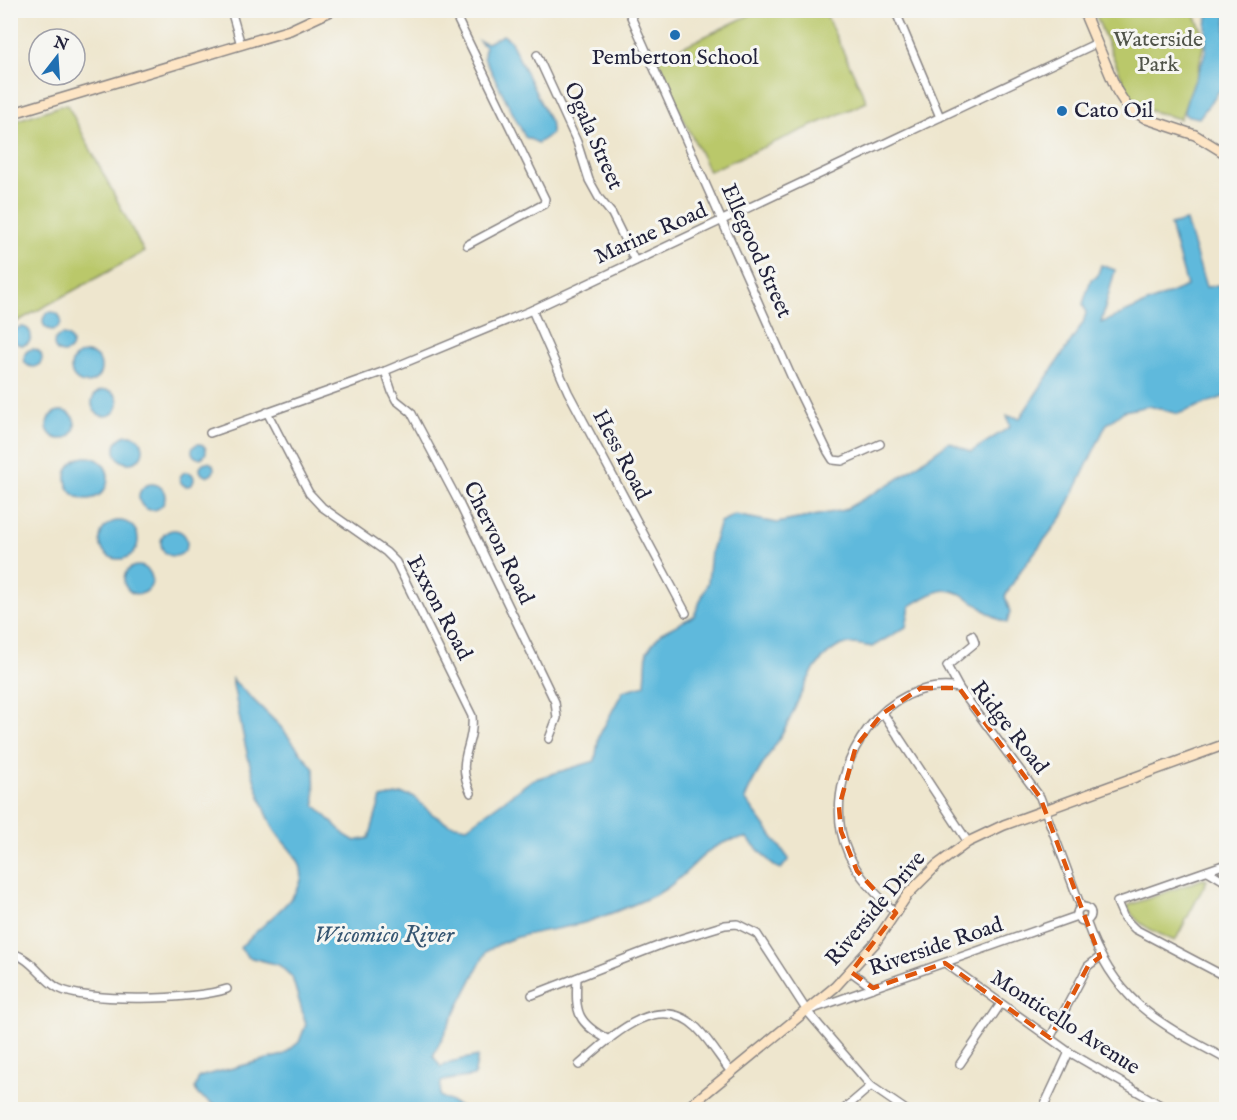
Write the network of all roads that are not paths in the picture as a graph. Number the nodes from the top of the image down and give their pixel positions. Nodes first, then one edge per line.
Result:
1 (231, 10) edge
2 (333, 10) edge
3 (453, 10) edge
4 (628, 10) edge
5 (895, 10) edge
6 (1083, 10) edge
7 (1097, 43) junction
8 (241, 45) junction
9 (537, 56) dead end
10 (10, 114) edge
11 (940, 117) junction
12 (1227, 154) edge
13 (724, 221) junction
14 (467, 245) dead end
15 (635, 261) junction
16 (532, 310) junction
17 (385, 371) junction
18 (267, 412) junction
19 (210, 433) dead end
20 (880, 444) dead end
21 (686, 613) dead end
22 (972, 635) dead end
23 (959, 688) junction
24 (883, 713) junction
25 (549, 739) dead end
26 (1227, 744) edge
27 (471, 793) dead end
28 (1046, 809) junction
29 (968, 842) junction
30 (1227, 864) edge
31 (1208, 871) junction
32 (1227, 882) edge
33 (1081, 907) junction
34 (896, 913) junction
35 (1077, 916) junction
36 (1086, 921) junction
37 (10, 952) edge
38 (1100, 957) junction
39 (945, 963) junction
40 (851, 972) junction
41 (1227, 977) edge
42 (577, 978) junction
43 (873, 988) junction
44 (227, 989) dead end
45 (532, 994) dead end
46 (1000, 1005) junction
47 (807, 1011) junction
48 (1050, 1038) junction
49 (609, 1040) junction
50 (1069, 1052) junction
51 (1227, 1059) edge
52 (960, 1064) dead end
53 (579, 1065) dead end
54 (731, 1072) junction
55 (871, 1086) junction
56 (687, 1109) edge
57 (843, 1110) edge
58 (906, 1110) edge
59 (1042, 1110) edge
60 (1168, 1110) edge

1 - 8 street
2 - 8 street
3 - 14 street
4 - 13 street, Ellegood Street
5 - 11 street
6 - 7 street
7 - 11 street, Marine Road
7 - 12 street
8 - 10 street
9 - 15 street, Ogala Street
11 - 13 street, Marine Road
13 - 15 street, Marine Road
13 - 20 street, Ellegood Street
15 - 16 street, Marine Road
16 - 17 street, Marine Road
16 - 21 street, Hess Road
17 - 18 street, Marine Road
17 - 25 street, Chervon Road
18 - 19 street, Marine Road
18 - 27 street, Exxon Road
22 - 23 street
23 - 24 street, Ridge Road
23 - 28 street, Ridge Road
24 - 29 street
24 - 34 street, Ridge Road
26 - 28 street, Riverside Drive
28 - 29 street, Riverside Drive
28 - 33 street, Ridge Road
29 - 34 street, Riverside Drive
30 - 31 street
31 - 32 street
31 - 41 street
33 - 35 street
33 - 36 street, Ridge Road
34 - 40 street, Riverside Drive
35 - 36 street
35 - 39 street, Riverside Road
36 - 38 street
37 - 44 street
38 - 48 street
38 - 51 street
39 - 43 street, Riverside Road
39 - 46 street, Monticello Avenue
40 - 43 street
40 - 47 street, Riverside Drive
42 - 45 street
42 - 47 street
42 - 49 street
43 - 47 street, Riverside Road
46 - 48 street, Monticello Avenue
46 - 52 street
47 - 54 street, Riverside Drive
47 - 55 street
48 - 50 street, Monticello Avenue
49 - 53 street
49 - 54 street
50 - 59 street
50 - 60 street, Monticello Avenue
54 - 56 street, Riverside Drive
55 - 57 street
55 - 58 street

